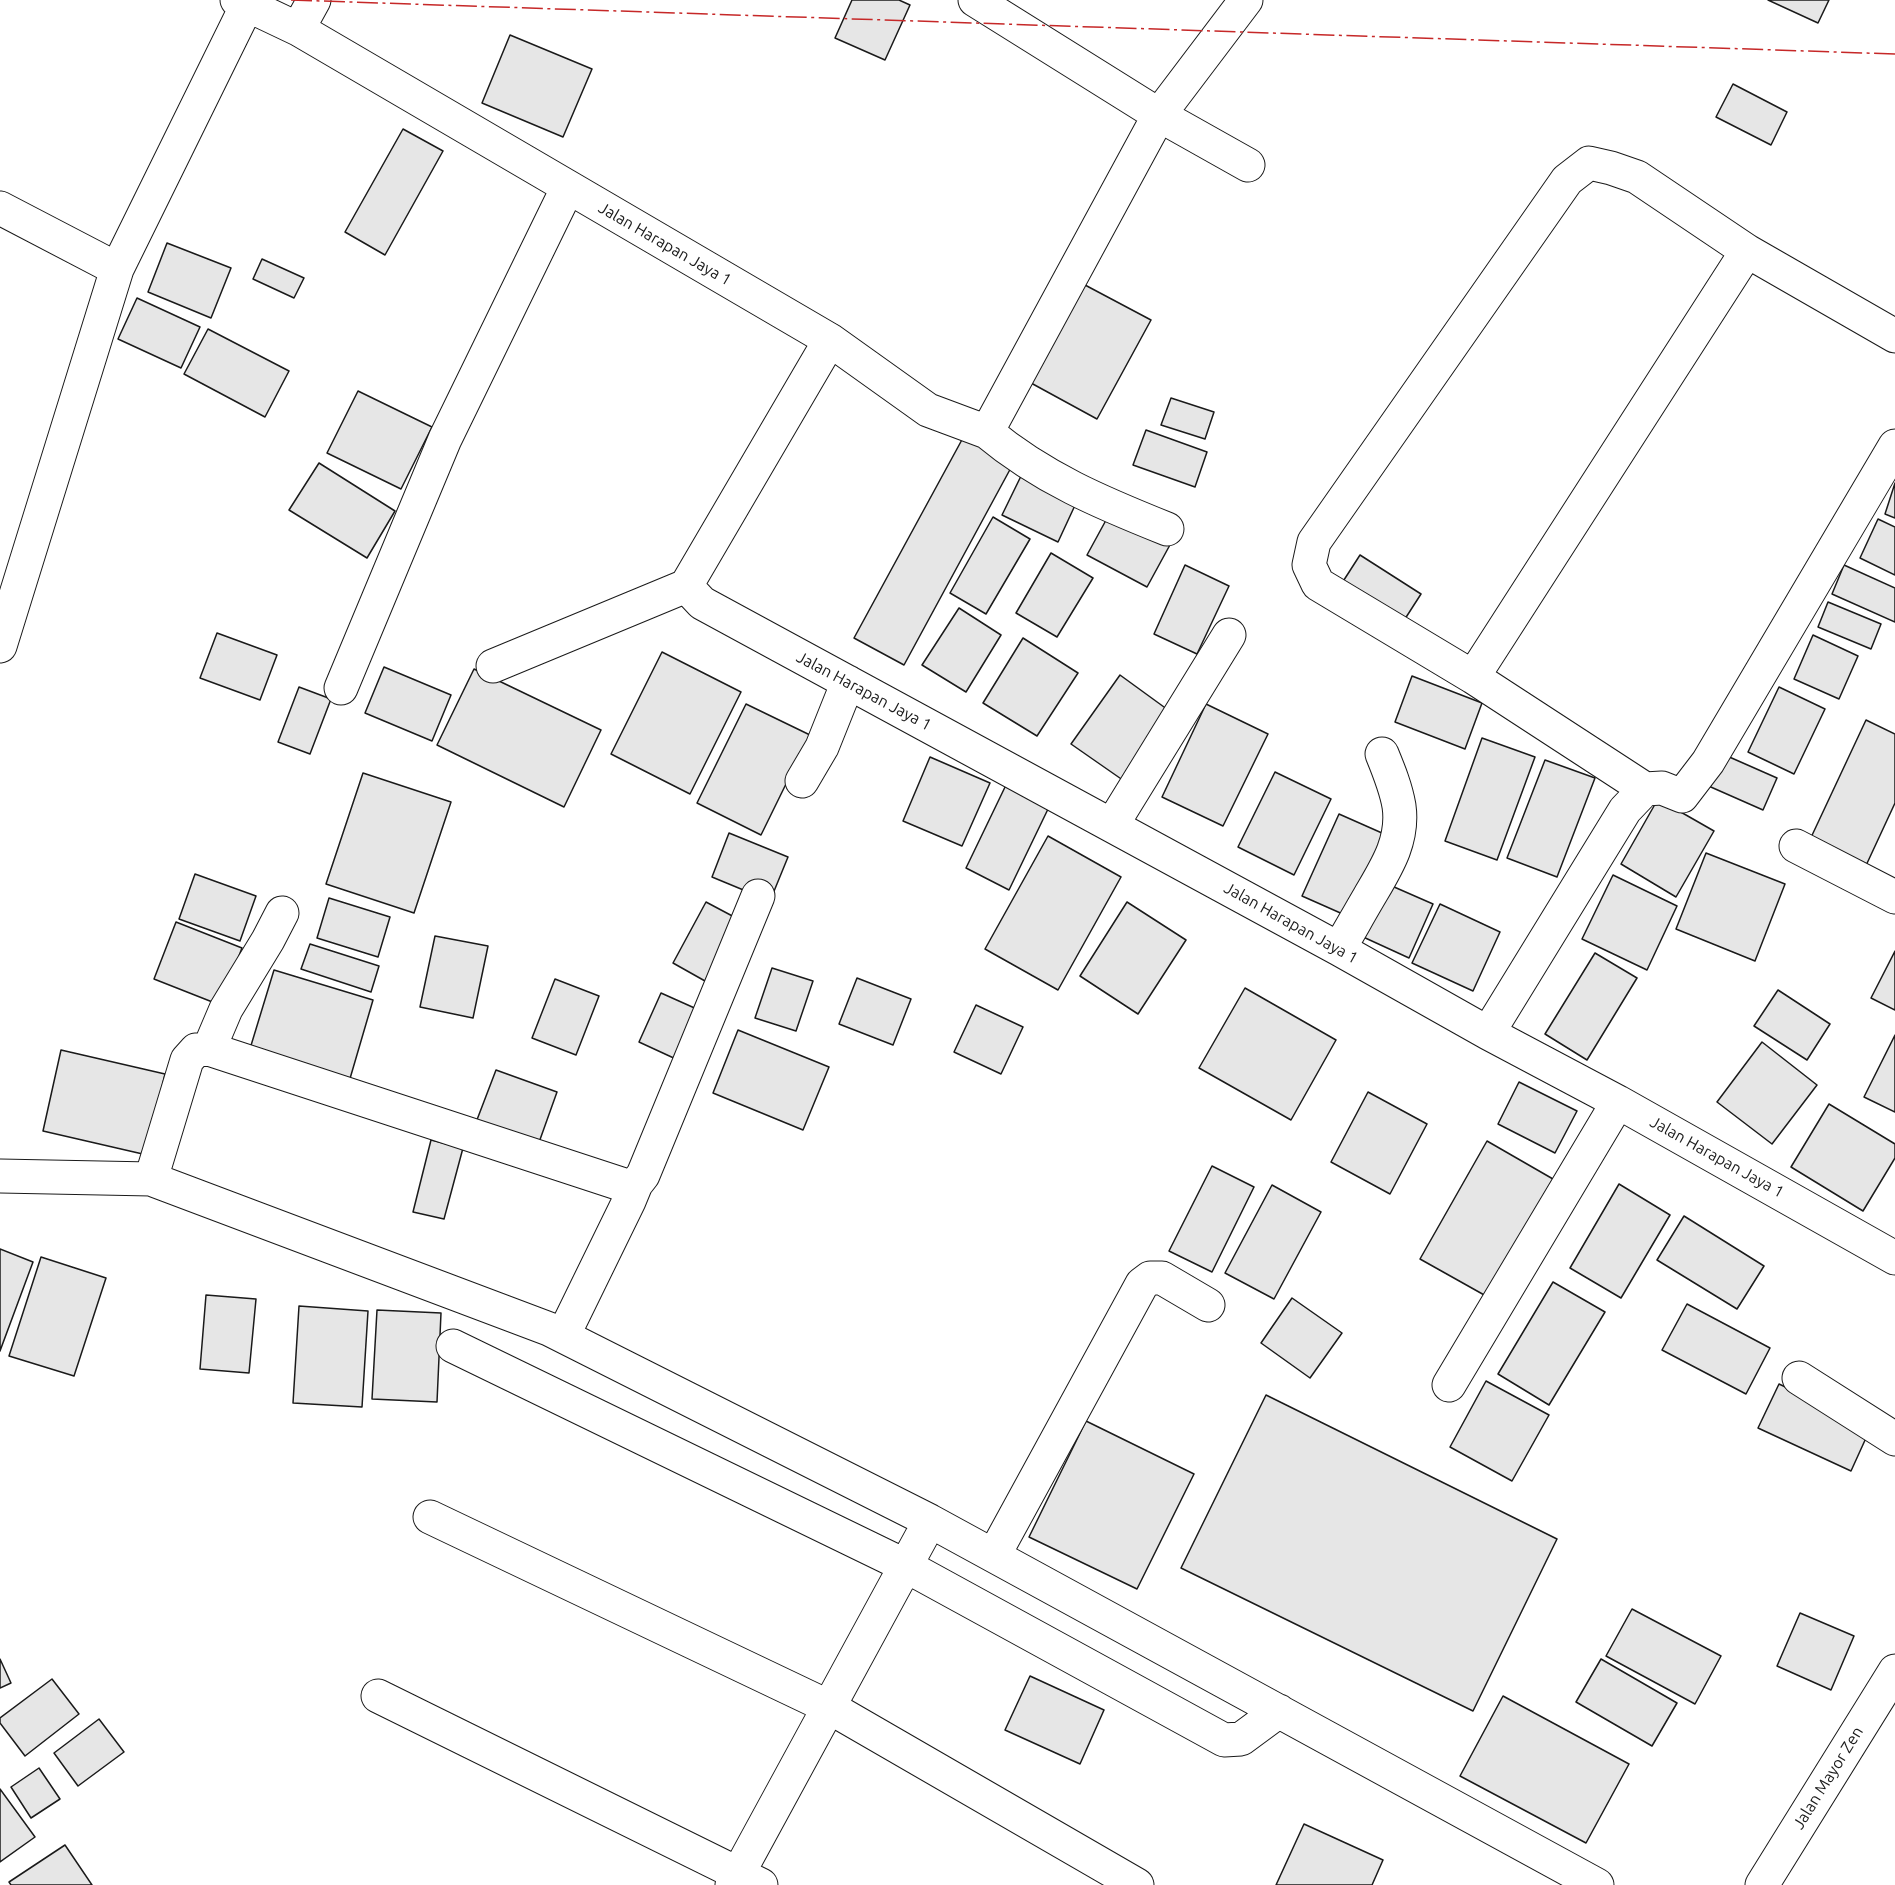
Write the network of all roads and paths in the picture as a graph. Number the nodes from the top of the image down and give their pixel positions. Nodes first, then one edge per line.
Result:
1 (314, 0) edge
2 (975, 0) edge
3 (1246, 0) edge
4 (242, 3) edge
5 (298, 29) junction
6 (1159, 115) junction
7 (1248, 165) dead end
8 (568, 187) junction
9 (0, 208) edge
10 (1747, 251) junction
11 (117, 268) junction
12 (1895, 336) edge
13 (830, 340) junction
14 (987, 432) junction
15 (1895, 446) edge
16 (1167, 529) dead end
17 (11, 570) edge
18 (686, 586) junction
19 (1229, 635) dead end
20 (0, 646) edge
21 (493, 666) dead end
22 (1473, 677) junction
23 (848, 682) junction
24 (341, 688) dead end
25 (1382, 753) dead end
26 (802, 781) dead end
27 (1645, 789) junction
28 (1112, 825) junction
29 (1796, 846) dead end
30 (758, 896) dead end
31 (1895, 897) edge
32 (282, 913) dead end
33 (1339, 949) junction
34 (1488, 1033) junction
35 (209, 1049) junction
36 (1618, 1102) junction
37 (0, 1176) edge
38 (151, 1179) junction
39 (636, 1184) junction
40 (1895, 1258) edge
41 (1208, 1305) dead end
42 (563, 1336) junction
43 (453, 1346) dead end
44 (1799, 1378) dead end
45 (1449, 1385) dead end
46 (1895, 1439) edge
47 (430, 1517) dead end
48 (930, 1521) junction
49 (994, 1556) junction
50 (906, 1566) junction
51 (1895, 1671) edge
52 (378, 1696) dead end
53 (829, 1707) junction
54 (1279, 1711) junction
55 (744, 1881) edge
56 (1137, 1885) edge
57 (1597, 1885) edge
58 (1762, 1885) edge

1 - 5 street
2 - 6 street
3 - 6 street
4 - 5 street, Jalan Harapan Jaya 1
4 - 11 street
5 - 8 street, Jalan Harapan Jaya 1
6 - 7 street
6 - 14 street
8 - 13 street, Jalan Harapan Jaya 1
8 - 24 street
9 - 11 street
10 - 12 street
10 - 22 street
10 - 22 street
11 - 17 street
13 - 14 street, Jalan Harapan Jaya 1
13 - 18 street
14 - 16 street, Jalan Harapan Jaya 1
15 - 27 street
17 - 20 street
18 - 21 street
18 - 23 street, Jalan Harapan Jaya 1
19 - 28 street
22 - 27 street
23 - 26 street
23 - 28 street, Jalan Harapan Jaya 1
25 - 33 street
27 - 34 street
28 - 33 street, Jalan Harapan Jaya 1
29 - 31 street
30 - 39 street
32 - 35 street
33 - 34 street, Jalan Harapan Jaya 1
34 - 36 street, Jalan Harapan Jaya 1
35 - 38 street
35 - 39 street
36 - 40 street, Jalan Harapan Jaya 1
36 - 45 street
37 - 38 street
38 - 42 street
39 - 42 street
41 - 49 street
42 - 48 street
43 - 50 street
44 - 46 street
47 - 53 street
48 - 49 street
48 - 50 street
49 - 54 street
50 - 53 street
50 - 54 street
51 - 58 street, Jalan Mayor Zen
52 - 55 street
53 - 55 street
53 - 56 street
54 - 57 street

